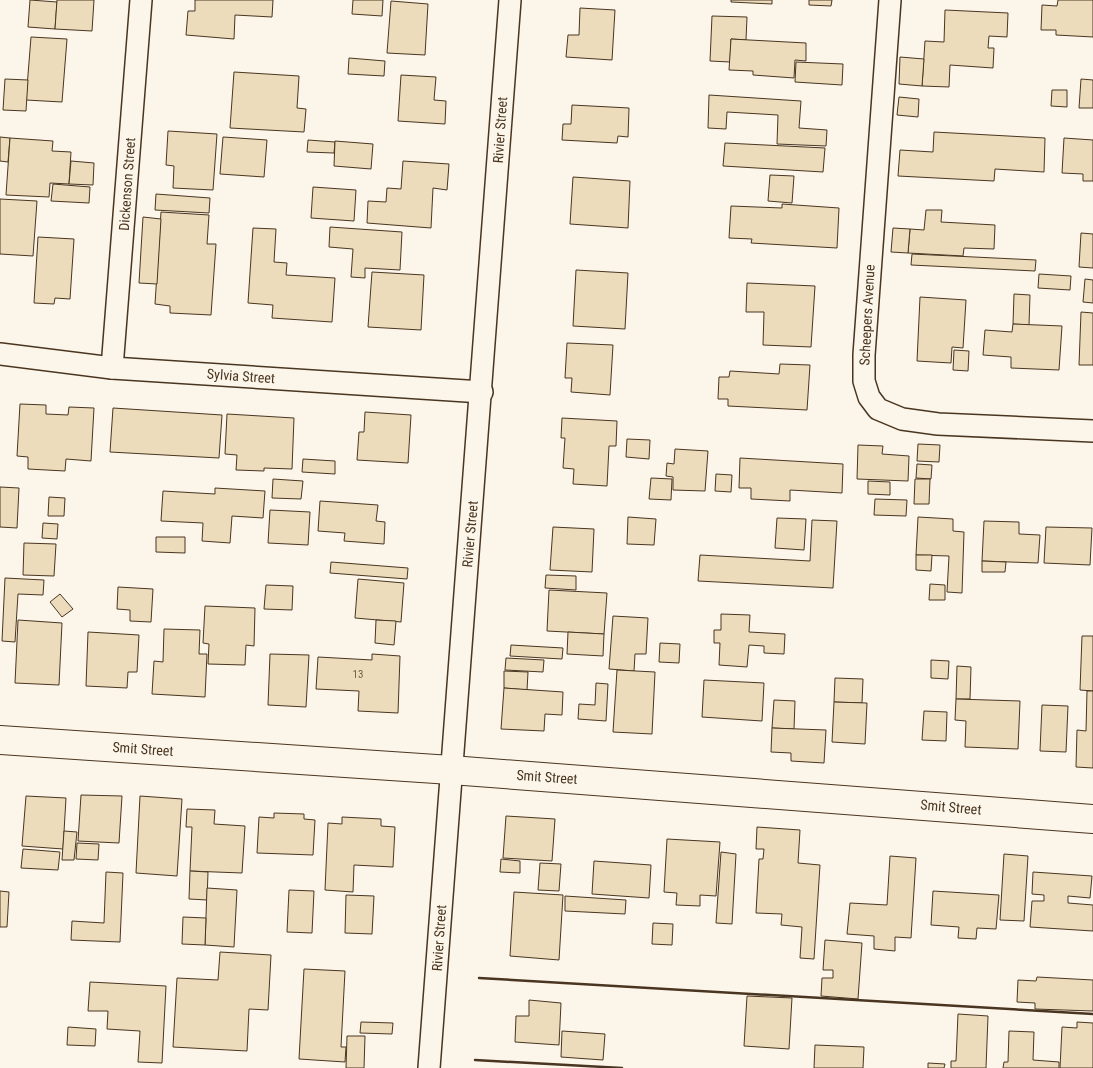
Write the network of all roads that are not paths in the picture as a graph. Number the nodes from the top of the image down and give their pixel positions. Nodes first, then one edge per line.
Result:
1 (141, 0) edge
2 (510, 0) edge
3 (890, 0) edge
4 (0, 354) edge
5 (112, 368) junction
6 (482, 392) junction
7 (1093, 431) edge
8 (0, 740) edge
9 (451, 770) junction
10 (1093, 819) edge
11 (429, 1068) edge

1 - 5 street, Dickenson Street
2 - 6 street, Rivier Street
3 - 7 street, Scheepers Avenue
4 - 5 street, Sylvia Street
5 - 6 street, Sylvia Street
6 - 9 street, Rivier Street
8 - 9 street, Smit Street
9 - 10 street, Smit Street
9 - 11 street, Rivier Street

